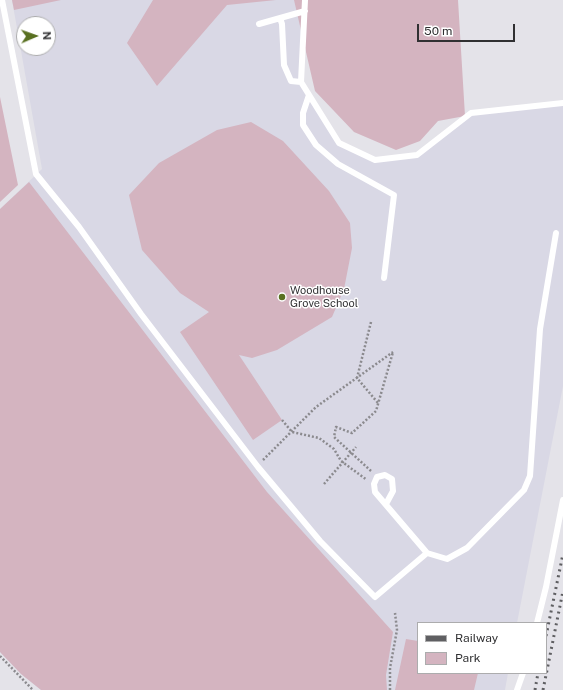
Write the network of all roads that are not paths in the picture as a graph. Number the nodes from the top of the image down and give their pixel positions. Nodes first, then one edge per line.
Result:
1 (2, 0) edge
2 (305, 0) edge
3 (305, 11) junction
4 (280, 18) junction
5 (258, 24) dead end
6 (301, 82) junction
7 (309, 94) junction
8 (563, 103) edge
9 (556, 233) dead end
10 (384, 278) dead end
11 (563, 500) edge
12 (386, 504) junction
13 (428, 553) junction
14 (537, 622) edge
15 (523, 674) edge
16 (517, 690) edge

1 - 13 lane
2 - 3 lane
3 - 4 lane
3 - 6 lane
4 - 5 lane
4 - 6 lane
6 - 7 lane
7 - 8 lane
7 - 10 lane
9 - 13 lane
11 - 14 lane
12 - 12 lane
12 - 13 lane
15 - 16 lane

